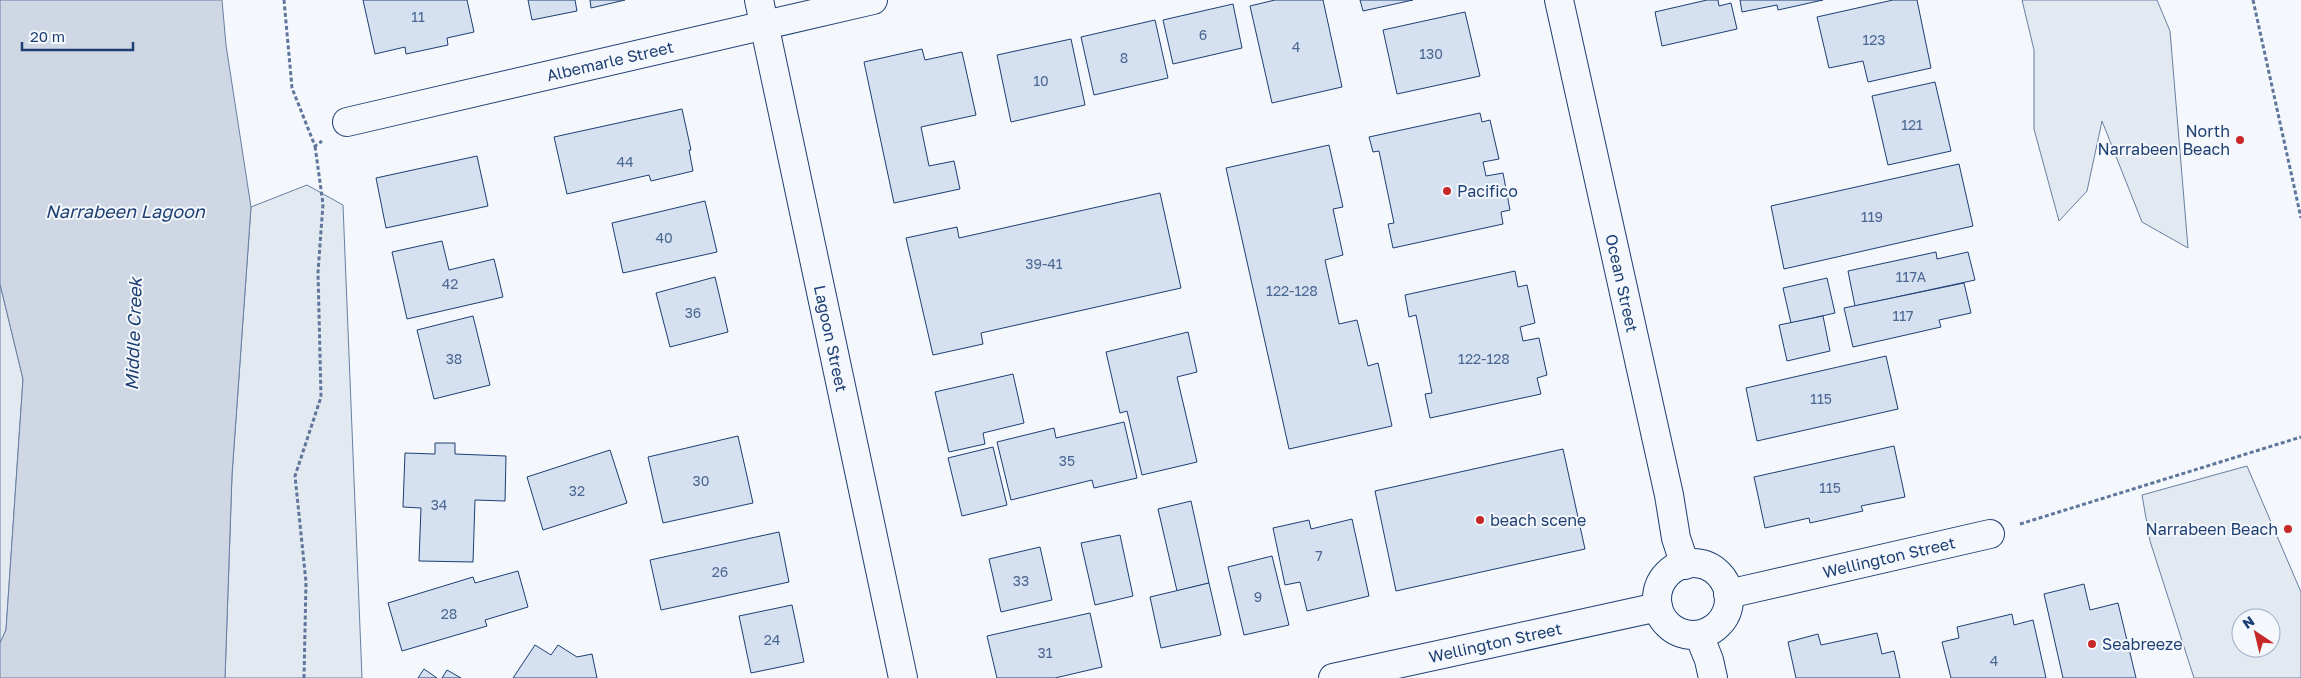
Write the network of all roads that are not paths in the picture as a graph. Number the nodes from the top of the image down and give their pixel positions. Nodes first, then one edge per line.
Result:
1 (873, 0) edge
2 (1559, 0) edge
3 (762, 12) edge
4 (347, 122) road end
5 (1990, 534) road end
6 (1685, 565) junction
7 (1728, 594) junction
8 (1658, 607) junction
9 (1699, 635) junction
10 (903, 678) edge
11 (1332, 678) edge
12 (1713, 678) edge

1 - 3 street, Albemarle Street
2 - 6 street, Ocean Street
3 - 4 street, Albemarle Street
3 - 10 street, Lagoon Street
5 - 7 street, Wellington Street
6 - 7 street
6 - 8 street
7 - 9 street
8 - 9 street
8 - 11 street, Wellington Street
9 - 12 street

